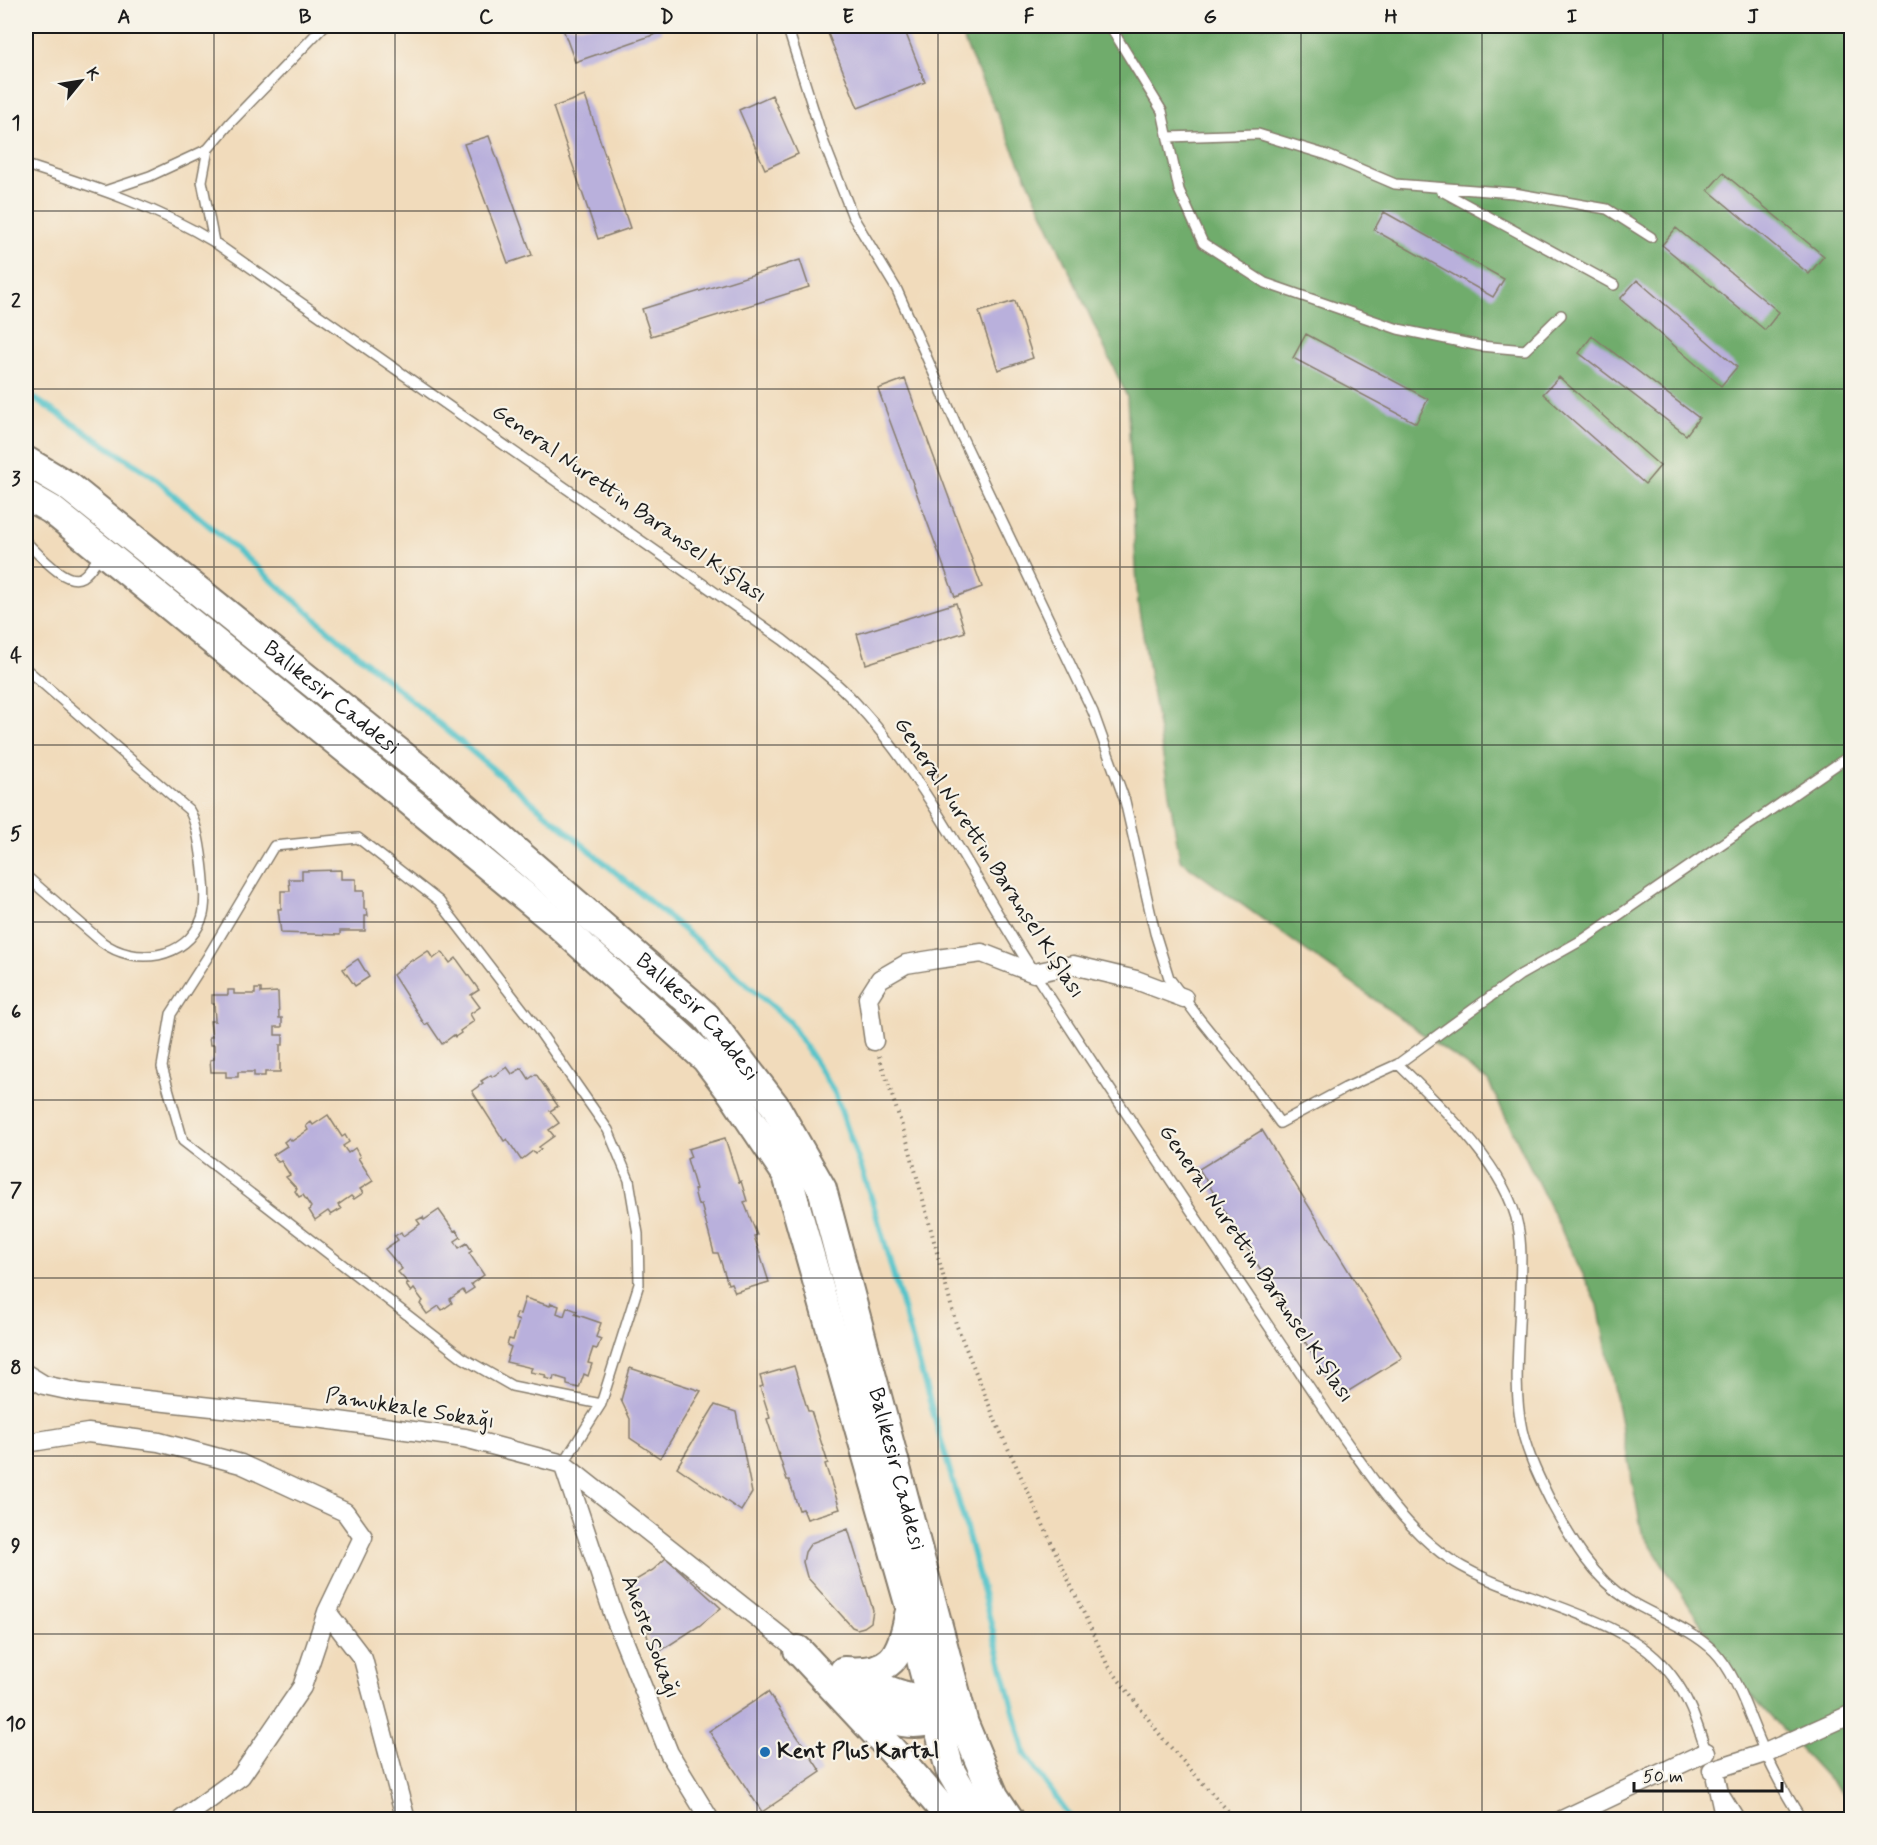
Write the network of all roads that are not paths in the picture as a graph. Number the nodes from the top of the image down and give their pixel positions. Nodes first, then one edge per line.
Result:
1 (324, 26) edge
2 (787, 26) edge
3 (1110, 26) edge
4 (1168, 137) junction
5 (208, 149) junction
6 (26, 165) edge
7 (1435, 187) junction
8 (105, 191) junction
9 (1651, 237) dead end
10 (214, 242) junction
11 (1614, 285) dead end
12 (1561, 315) dead end
13 (26, 461) edge
14 (26, 495) edge
15 (26, 542) edge
16 (103, 552) junction
17 (26, 669) edge
18 (1851, 754) edge
19 (26, 876) edge
20 (1034, 973) junction
21 (1184, 998) junction
22 (874, 1041) road end
23 (1398, 1064) junction
24 (26, 1374) edge
25 (601, 1404) junction
26 (26, 1443) edge
27 (563, 1464) junction
28 (910, 1607) junction
29 (327, 1612) junction
30 (798, 1650) joint
31 (842, 1683) junction
32 (943, 1704) junction
33 (1851, 1714) edge
34 (1706, 1752) junction
35 (1765, 1753) junction
36 (1714, 1774) junction
37 (181, 1820) edge
38 (406, 1820) edge
39 (710, 1820) edge
40 (952, 1820) edge
41 (979, 1820) edge
42 (1000, 1820) edge
43 (1010, 1820) edge
44 (1562, 1820) edge
45 (1725, 1820) edge
46 (1741, 1820) edge
47 (1802, 1820) edge

1 - 5 lane
2 - 21 lane
3 - 4 lane
4 - 7 lane
4 - 12 lane
5 - 8 lane
5 - 10 lane
6 - 8 lane, General Nurettin Baransel Kışlası
7 - 9 lane
7 - 11 lane
8 - 10 lane, General Nurettin Baransel Kışlası
10 - 20 lane, General Nurettin Baransel Kışlası
13 - 32 main road, Balıkesir Caddesi
14 - 16 main road, Balıkesir Caddesi
15 - 16 lane
16 - 28 main road, Balıkesir Caddesi
17 - 19 lane
18 - 23 lane
20 - 21 street
20 - 22 street
20 - 34 lane, General Nurettin Baransel Kışlası
21 - 23 lane
23 - 35 lane
24 - 27 street, Pamukkale Sokağı
25 - 25 lane
25 - 27 lane
26 - 29 street
27 - 30 street, Pamukkale Sokağı
27 - 39 street, Aheste Sokağı
28 - 31 main road
28 - 32 main road, Balıkesir Caddesi
29 - 37 street
29 - 38 street
30 - 31 main road
31 - 32 main road
31 - 40 main road
32 - 41 main road, Balıkesir Caddesi
32 - 42 main road
32 - 43 main road, Balıkesir Caddesi
33 - 35 street
34 - 36 lane, General Nurettin Baransel Kışlası
34 - 44 street
35 - 36 street
35 - 47 lane
36 - 45 street, General Nurettin Baransel Kışlası
36 - 46 lane, General Nurettin Baransel Kışlası

